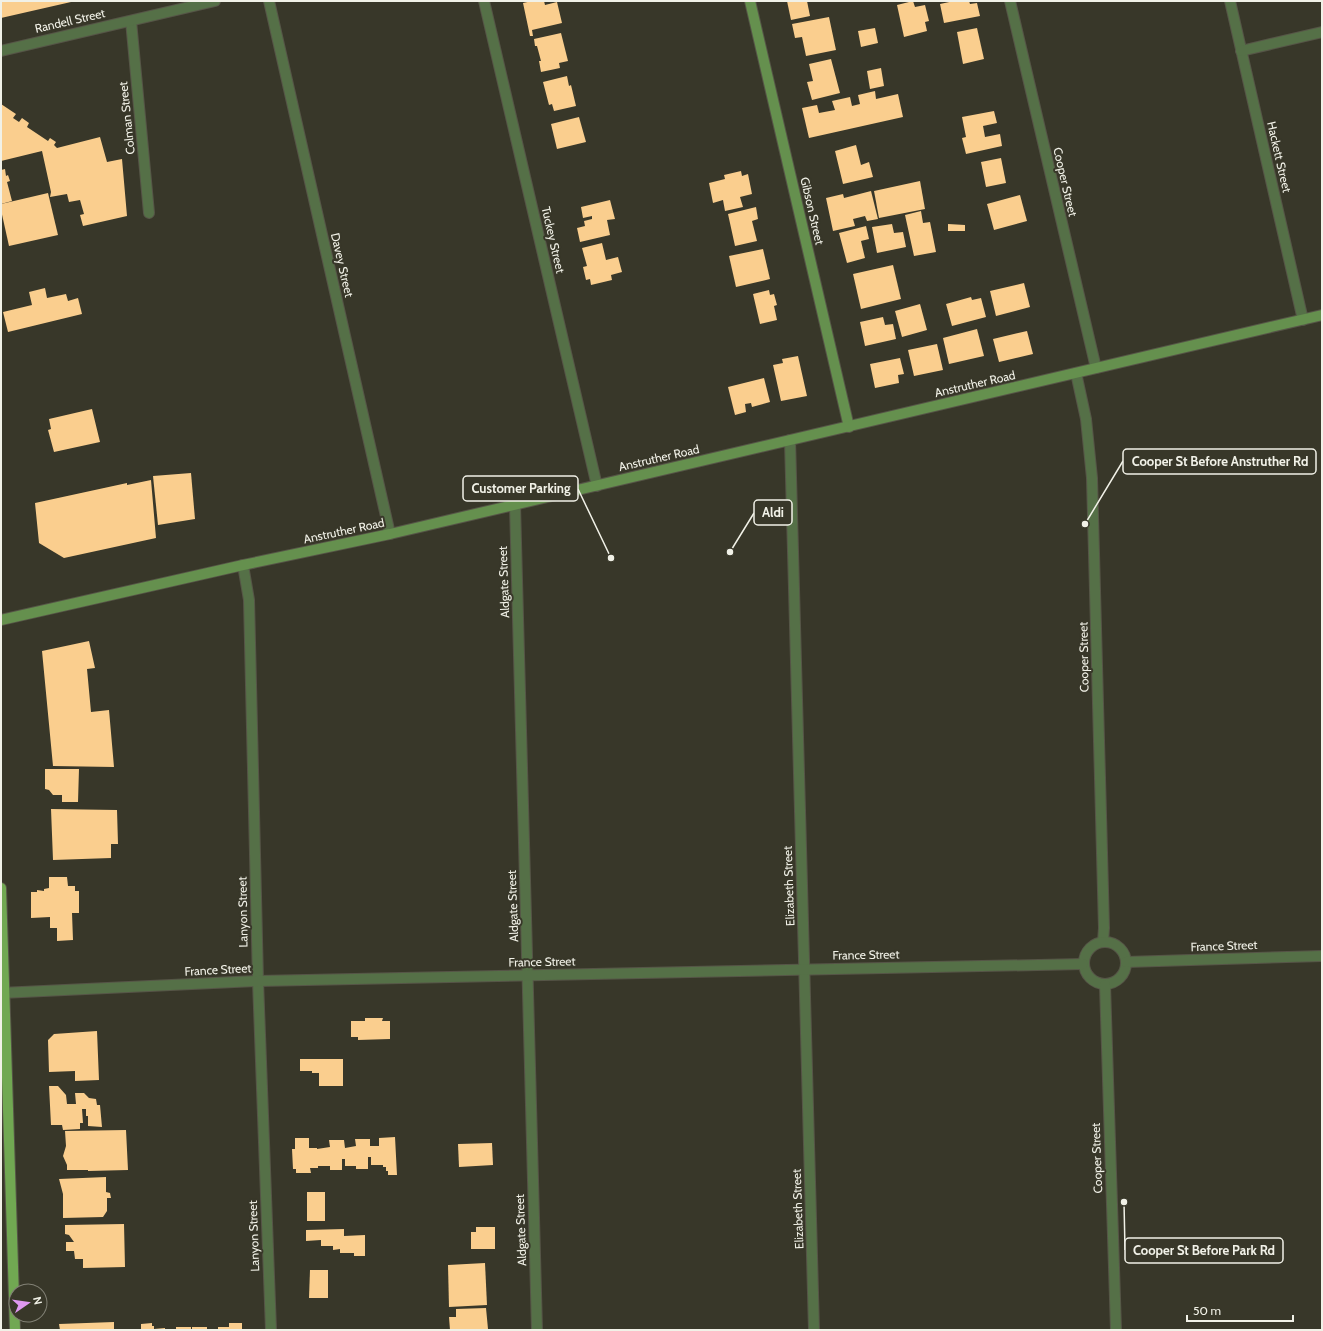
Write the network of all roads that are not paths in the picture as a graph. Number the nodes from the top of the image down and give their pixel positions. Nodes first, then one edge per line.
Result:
1 (215, 1) edge
2 (269, 1) edge
3 (484, 1) edge
4 (750, 1) edge
5 (1010, 1) edge
6 (1230, 1) edge
7 (131, 21) junction
8 (1322, 32) edge
9 (1241, 50) junction
10 (1, 51) edge
11 (149, 213) dead end
12 (1322, 315) edge
13 (1303, 320) junction
14 (1096, 368) junction
15 (1076, 373) junction
16 (849, 427) junction
17 (790, 440) junction
18 (597, 486) junction
19 (515, 505) junction
20 (390, 534) junction
21 (243, 565) junction
22 (1, 620) edge
23 (1, 888) edge
24 (1103, 942) junction
25 (1322, 956) edge
26 (1126, 962) junction
27 (1083, 964) junction
28 (805, 970) junction
29 (528, 976) junction
30 (258, 981) junction
31 (1105, 985) junction
32 (3, 993) edge
33 (15, 1330) edge
34 (271, 1330) edge
35 (537, 1330) edge
36 (814, 1330) edge
37 (1116, 1330) edge

1 - 7 street, Randell Street
2 - 20 street, Davey Street
3 - 18 street, Tuckey Street
4 - 16 main road, Gibson Street
5 - 14 street, Cooper Street
6 - 9 street, Hackett Street
7 - 10 street, Randell Street
7 - 11 street, Colman Street
8 - 9 street
9 - 13 street, Hackett Street
12 - 13 main road, Anstruther Road
13 - 14 main road, Anstruther Road
14 - 15 main road, Anstruther Road
15 - 16 main road, Anstruther Road
15 - 24 street, Cooper Street
16 - 17 main road, Anstruther Road
17 - 18 main road, Anstruther Road
17 - 28 street, Elizabeth Street
18 - 19 main road, Anstruther Road
19 - 20 main road, Anstruther Road
19 - 29 street, Aldgate Street
20 - 21 main road, Anstruther Road
21 - 22 main road, Anstruther Road
21 - 30 street, Lanyon Street
23 - 32 main road
24 - 26 street
24 - 27 street
25 - 26 street, France Street
26 - 31 street
27 - 28 street, France Street
27 - 31 street
28 - 29 street, France Street
28 - 36 street, Elizabeth Street
29 - 30 street, France Street
29 - 35 street, Aldgate Street
30 - 32 street, France Street
30 - 34 street, Lanyon Street
31 - 37 street, Cooper Street
32 - 33 main road

